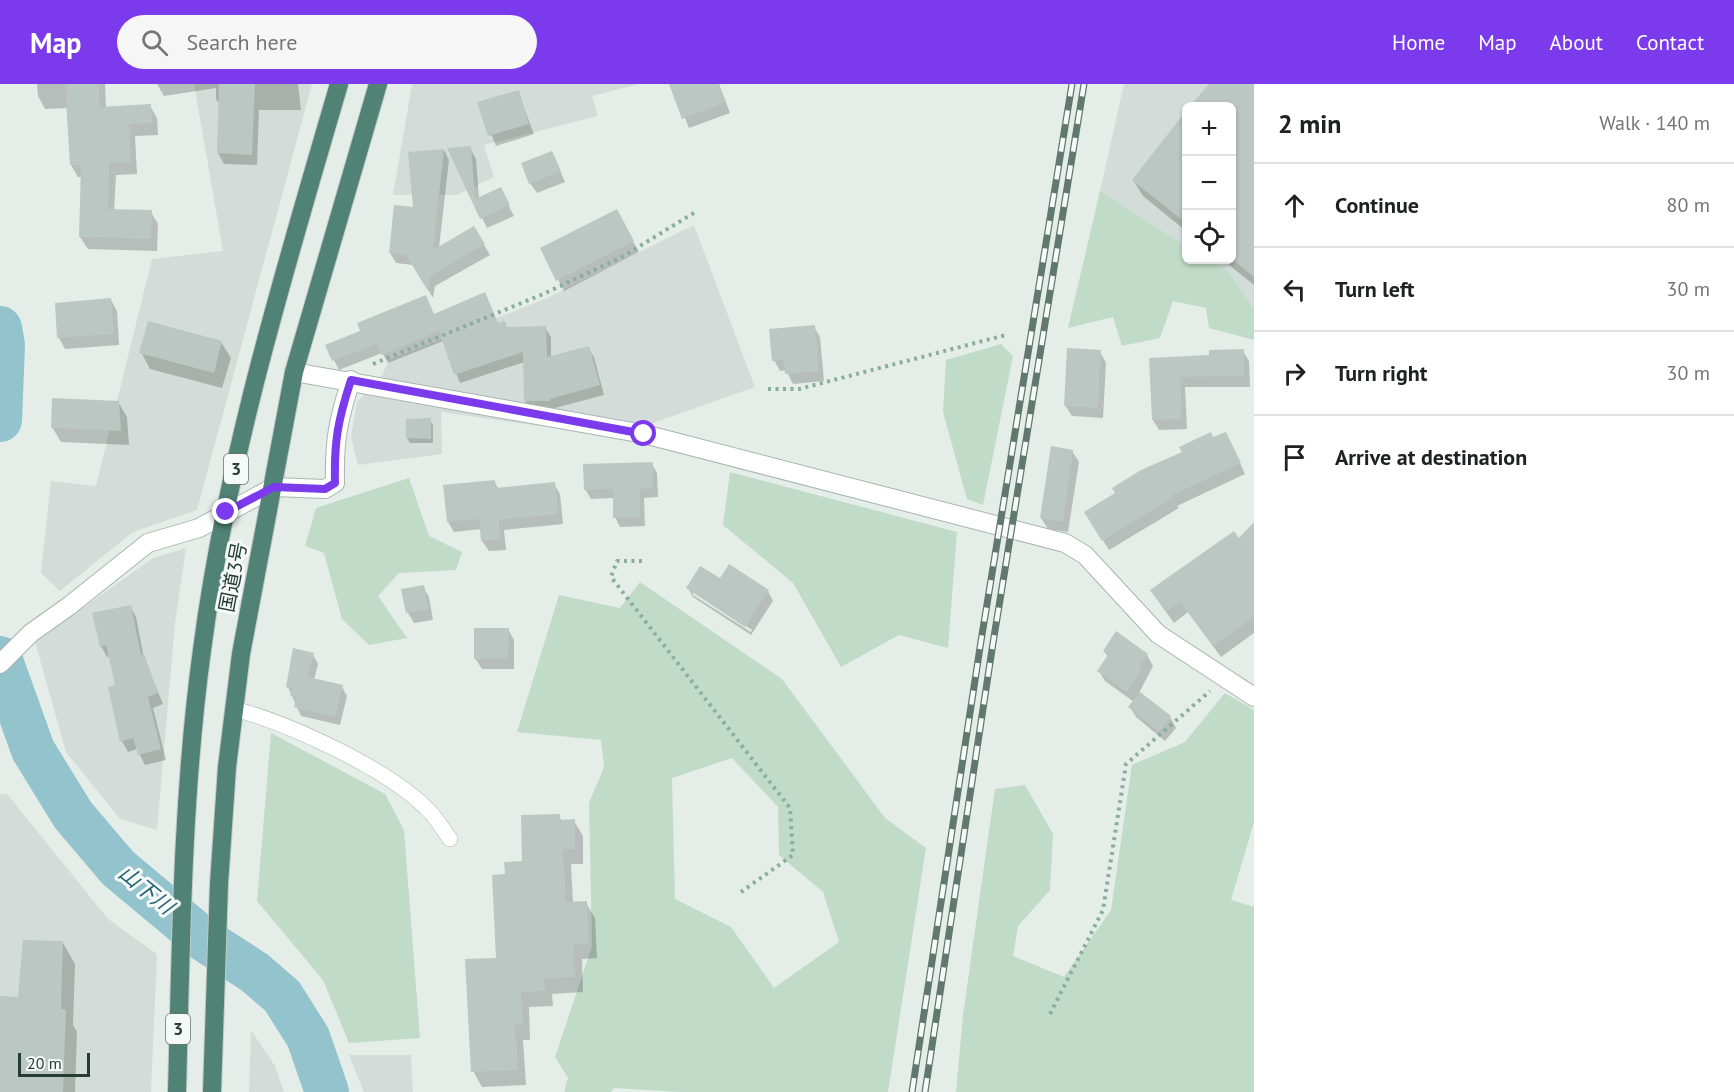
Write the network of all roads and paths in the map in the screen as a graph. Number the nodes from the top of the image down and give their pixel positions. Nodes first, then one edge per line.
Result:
1 (339, 84) edge
2 (378, 84) edge
3 (697, 211) dead end
4 (1006, 335) dead end
5 (294, 372) junction
6 (351, 380) junction
7 (768, 389) dead end
8 (274, 487) junction
9 (226, 512) junction
10 (642, 561) dead end
11 (0, 664) edge
12 (1224, 679) junction
13 (1254, 697) edge
14 (234, 709) junction
15 (450, 839) dead end
16 (741, 892) dead end
17 (1050, 1014) dead end
18 (177, 1092) edge
19 (212, 1092) edge

1 - 9 highway, 国道3号 / 3
2 - 5 highway, 国道3号 / 3
3 - 6 path
4 - 7 path
5 - 6 street
5 - 8 highway, 国道3号 / 3
6 - 8 street
6 - 12 street
8 - 9 street
8 - 14 highway, 国道3号 / 3
9 - 11 street
9 - 18 highway, 国道3号 / 3
10 - 16 path
12 - 13 street
12 - 17 path
14 - 15 lane
14 - 19 highway, 国道3号 / 3

